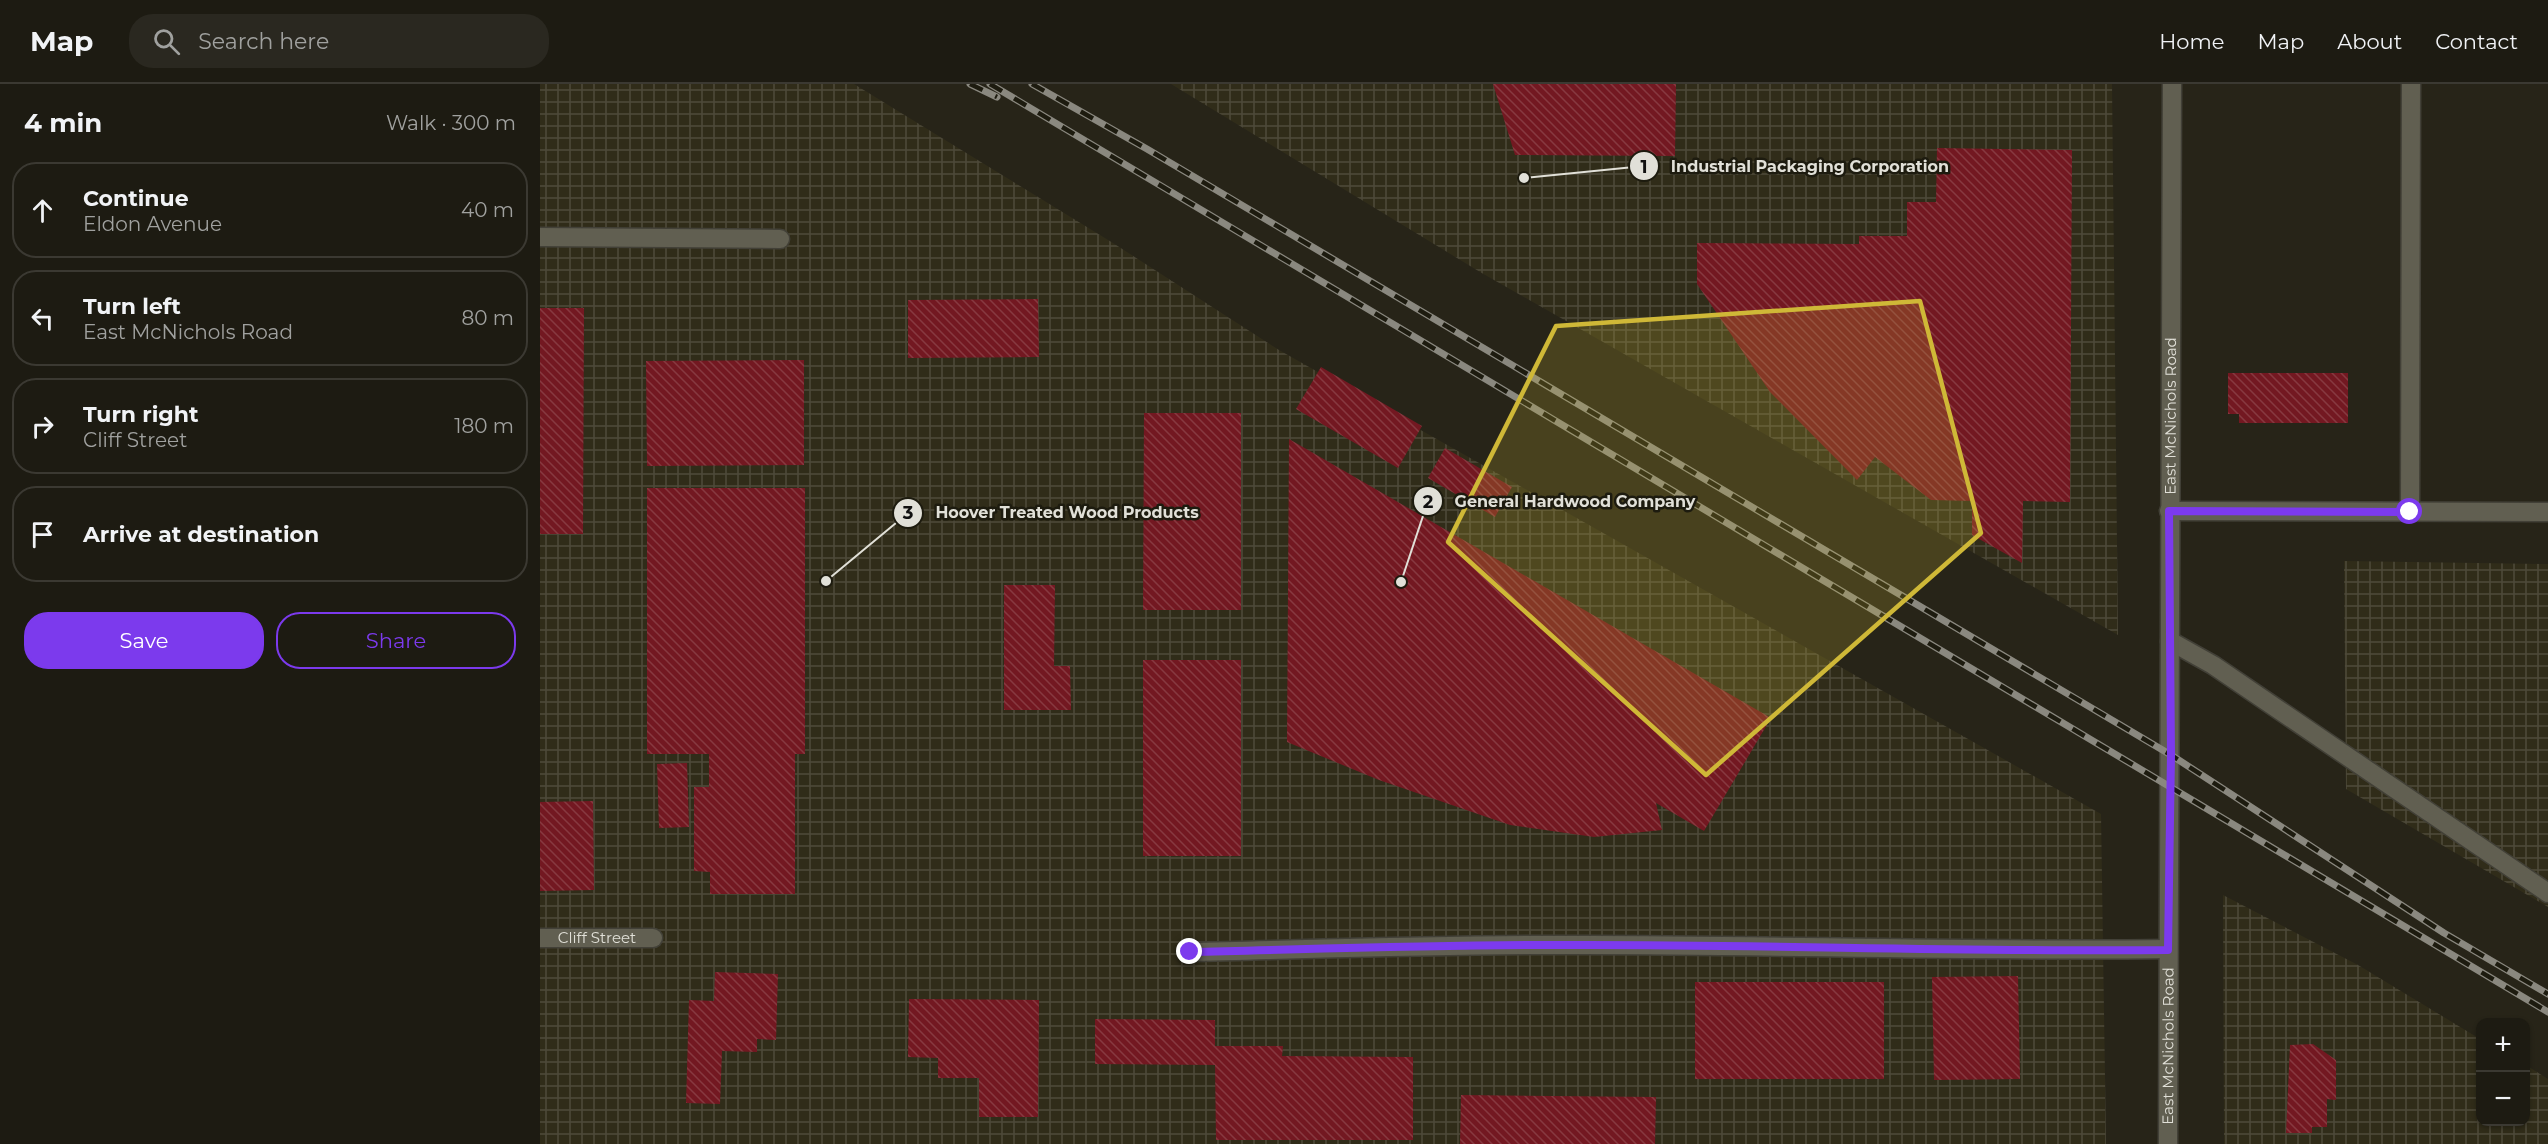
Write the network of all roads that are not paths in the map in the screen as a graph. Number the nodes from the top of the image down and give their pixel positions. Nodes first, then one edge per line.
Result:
1 (2172, 84) edge
2 (2410, 84) edge
3 (540, 237) edge
4 (780, 239) dead end
5 (2169, 511) junction
6 (2410, 512) junction
7 (2548, 512) edge
8 (2170, 641) junction
9 (2548, 893) edge
10 (540, 938) edge
11 (653, 938) dead end
12 (2168, 950) junction
13 (1190, 952) dead end
14 (2168, 1144) edge

1 - 5 main road, East McNichols Road
2 - 6 main road
3 - 4 main road
5 - 6 main road
5 - 8 main road, East McNichols Road
6 - 7 main road
8 - 9 main road
8 - 12 main road, East McNichols Road
10 - 11 main road, Cliff Street
12 - 13 main road
12 - 14 main road, East McNichols Road

